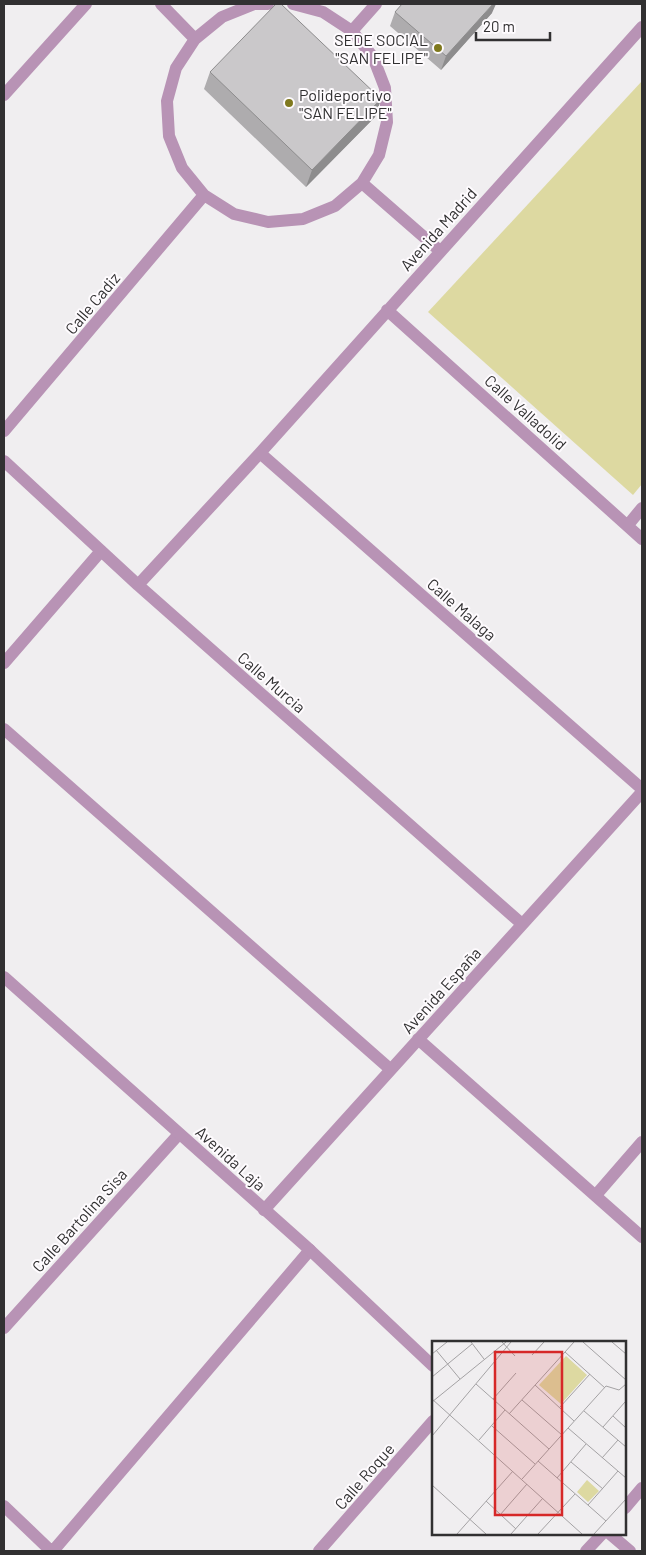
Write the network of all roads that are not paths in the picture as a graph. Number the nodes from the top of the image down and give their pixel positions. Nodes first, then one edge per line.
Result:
1 (86, 4) edge
2 (161, 4) edge
3 (268, 4) edge
4 (293, 4) edge
5 (376, 4) edge
6 (642, 28) edge
7 (352, 31) junction
8 (195, 39) junction
9 (4, 96) edge
10 (362, 183) junction
11 (204, 195) junction
12 (440, 251) junction
13 (386, 310) junction
14 (4, 431) edge
15 (260, 453) junction
16 (4, 461) edge
17 (642, 508) edge
18 (628, 524) junction
19 (642, 539) edge
20 (101, 551) junction
21 (138, 585) junction
22 (4, 663) edge
23 (4, 730) edge
24 (642, 790) edge
25 (522, 924) junction
26 (4, 977) edge
27 (418, 1039) junction
28 (390, 1069) junction
29 (179, 1134) junction
30 (642, 1142) edge
31 (596, 1195) junction
32 (264, 1210) junction
33 (642, 1237) edge
34 (310, 1250) junction
35 (4, 1328) edge
36 (432, 1364) edge
37 (432, 1423) edge
38 (642, 1488) edge
39 (4, 1506) edge
40 (626, 1507) edge
41 (601, 1535) edge
42 (611, 1535) edge
43 (52, 1551) edge
44 (319, 1551) edge
45 (586, 1551) edge
46 (630, 1551) edge

1 - 9 street
2 - 8 street
3 - 8 street
4 - 7 street
5 - 7 street
6 - 12 street, Avenida Madrid
7 - 10 street
8 - 11 street
10 - 11 street
10 - 12 street
11 - 14 street, Calle Cadiz
12 - 13 street, Avenida Madrid
13 - 15 street, Avenida Madrid
13 - 18 street, Calle Valladolid
15 - 21 street, Avenida Madrid
15 - 24 street, Calle Malaga
16 - 20 street, Calle Murcia
17 - 18 street
18 - 19 street, Calle Valladolid
20 - 21 street, Calle Murcia
20 - 22 street
21 - 25 street, Calle Murcia
23 - 28 street
24 - 25 street, Avenida España
25 - 27 street, Avenida España
26 - 29 street, Avenida Laja
27 - 28 street, Avenida España
27 - 31 street
28 - 32 street, Avenida España
29 - 32 street, Avenida Laja
29 - 35 street, Calle Bartolina Sisa
30 - 31 street
31 - 33 street
32 - 34 street, Avenida Laja
34 - 36 street, Avenida Laja
34 - 43 street
37 - 44 street, Calle Roque
38 - 40 street
39 - 43 street
41 - 45 street
42 - 46 street

